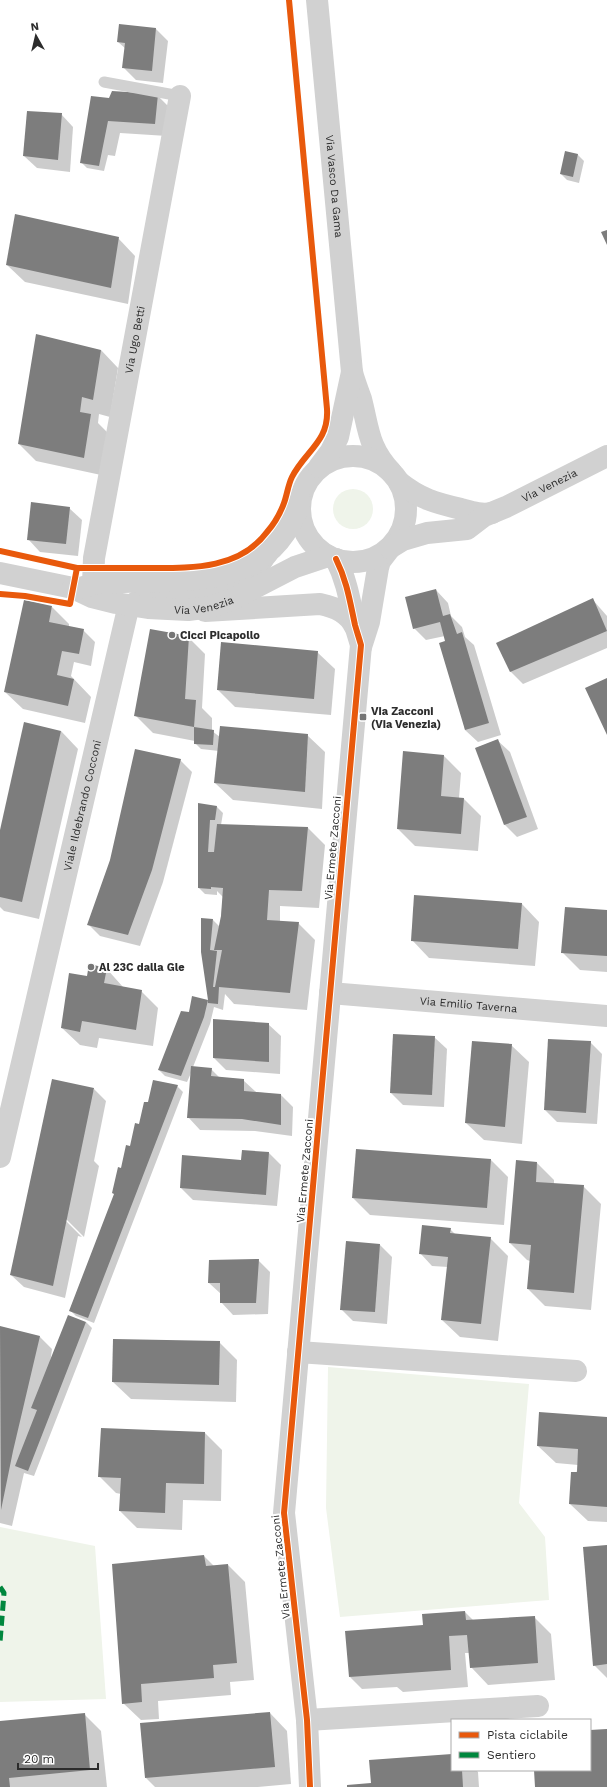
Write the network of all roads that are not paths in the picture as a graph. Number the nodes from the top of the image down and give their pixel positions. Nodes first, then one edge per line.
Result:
1 (317, 0) edge
2 (104, 82) dead end
3 (180, 96) joint
4 (352, 372) junction
5 (607, 456) edge
6 (312, 476) junction
7 (395, 477) junction
8 (301, 498) junction
9 (492, 513) junction
10 (390, 548) junction
11 (266, 554) junction
12 (332, 558) junction
13 (0, 574) edge
14 (83, 586) junction
15 (132, 606) junction
16 (180, 610) junction
17 (356, 627) junction
18 (361, 650) junction
19 (330, 993) junction
20 (607, 1016) edge
21 (0, 1157) edge
22 (298, 1352) junction
23 (576, 1371) dead end
24 (538, 1706) dead end
25 (307, 1720) junction
26 (310, 1787) edge

1 - 4 street, Via Vasco Da Gama
2 - 3 lane
3 - 14 street, Via Ugo Betti
4 - 6 street, Via Vasco Da Gama
4 - 7 street, Via Vasco Da Gama
5 - 9 street, Via Venezia
6 - 7 street, Via Venezia
6 - 8 street, Via Venezia
7 - 9 street, Via Venezia
7 - 10 street, Via Venezia
8 - 11 street, Via Venezia
8 - 12 street, Via Venezia
9 - 10 street, Via Venezia
10 - 12 street, Via Venezia
10 - 18 street, Via Ermete Zacconi
11 - 14 street, Via Venezia
11 - 15 street
12 - 16 street, Via Venezia
12 - 17 street, Via Ermete Zacconi
13 - 14 street, Via Venezia
14 - 15 street, Via Venezia
15 - 16 street, Via Venezia
15 - 21 street, Viale Ildebrando Cocconi
16 - 17 street, Via Ermete Zacconi
17 - 18 street, Via Ermete Zacconi
18 - 19 street, Via Ermete Zacconi
19 - 20 street, Via Emilio Taverna
19 - 22 street, Via Ermete Zacconi
22 - 23 street
22 - 25 street, Via Ermete Zacconi
24 - 25 street
25 - 26 street, Via Ermete Zacconi

